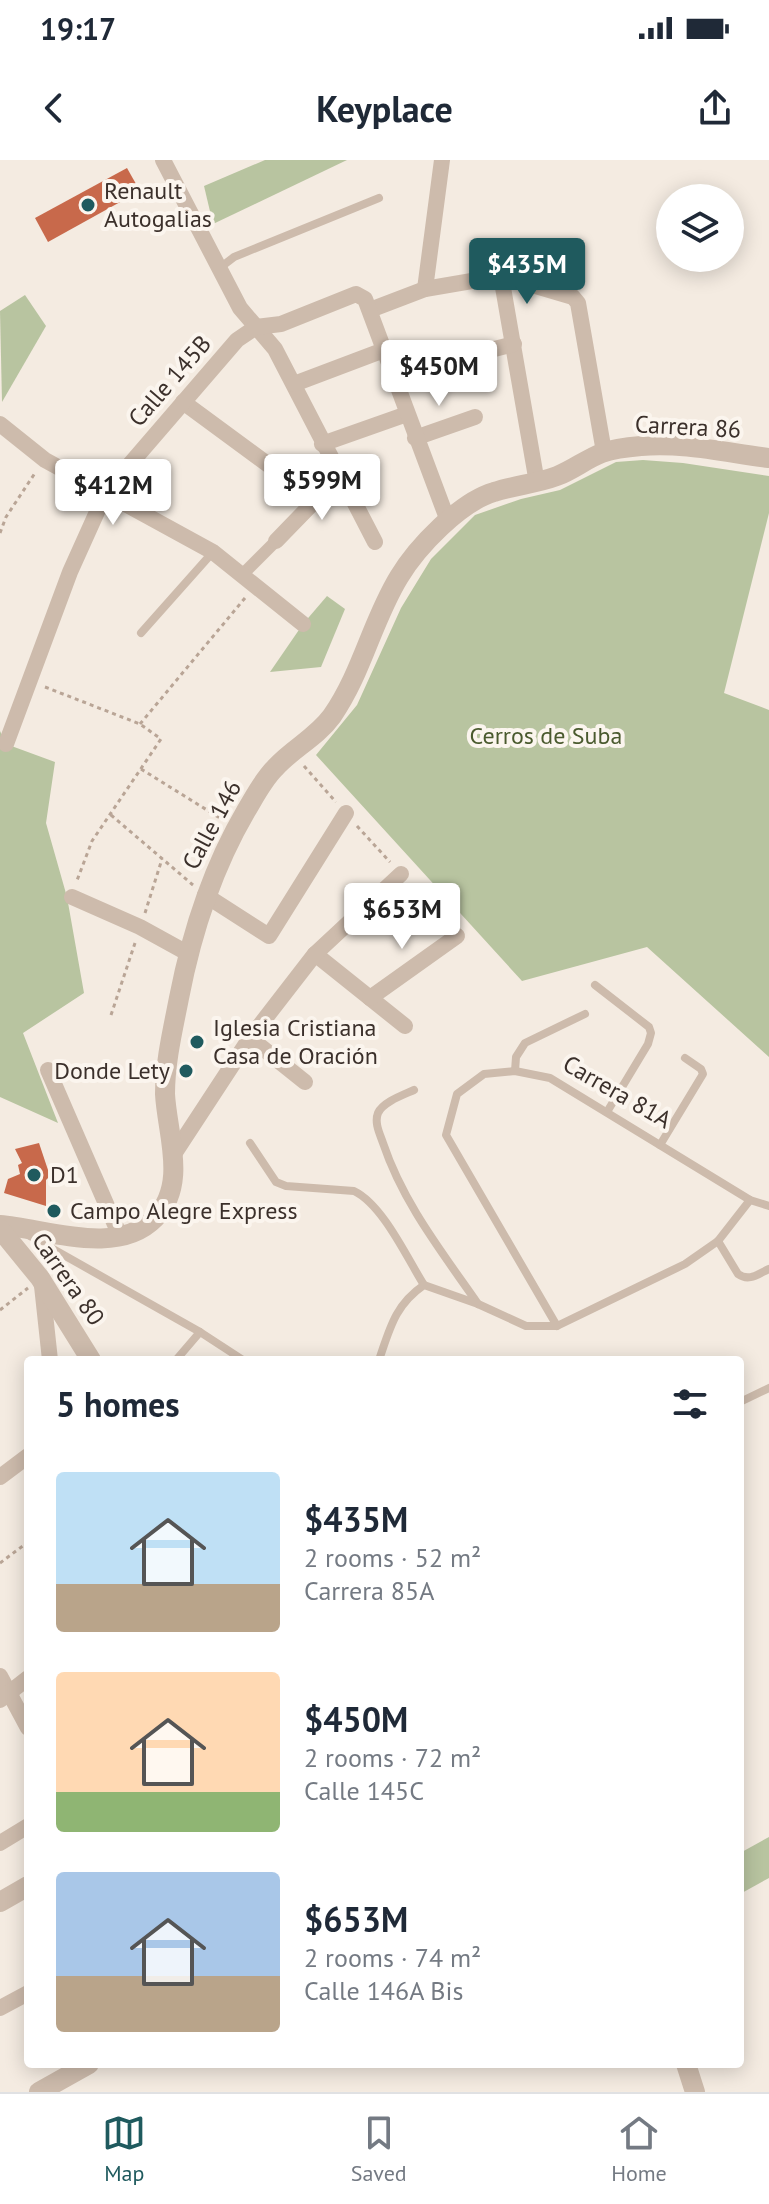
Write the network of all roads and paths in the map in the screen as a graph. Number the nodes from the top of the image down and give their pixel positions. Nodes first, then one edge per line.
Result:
1 (163, 160) edge
2 (442, 160) edge
3 (379, 198) dead end
4 (221, 267) junction
5 (501, 276) junction
6 (425, 289) junction
7 (370, 310) junction
8 (256, 327) junction
9 (514, 344) junction
10 (384, 350) junction
11 (393, 375) junction
12 (294, 384) junction
13 (183, 402) junction
14 (407, 414) junction
15 (475, 417) dead end
16 (0, 424) edge
17 (415, 438) junction
18 (322, 444) junction
19 (604, 452) junction
20 (769, 458) edge
21 (45, 460) junction
22 (340, 475) junction
23 (289, 480) dead end
24 (537, 483) junction
25 (106, 492) junction
26 (448, 521) junction
27 (0, 533) edge
28 (276, 541) joint
29 (375, 542) dead end
30 (213, 552) junction
31 (248, 581) junction
32 (303, 624) dead end
33 (141, 633) dead end
34 (30, 680) junction
35 (140, 724) junction
36 (6, 744) dead end
37 (292, 753) junction
38 (141, 769) junction
39 (346, 813) junction
40 (111, 815) junction
41 (236, 828) junction
42 (401, 874) junction
43 (205, 895) junction
44 (72, 897) joint
45 (457, 936) joint
46 (189, 954) junction
47 (315, 954) junction
48 (595, 985) dead end
49 (370, 998) junction
50 (585, 1014) dead end
51 (405, 1026) dead end
52 (250, 1038) junction
53 (685, 1058) dead end
54 (48, 1070) dead end
55 (515, 1071) junction
56 (305, 1082) dead end
57 (414, 1090) dead end
58 (607, 1112) junction
59 (250, 1143) dead end
60 (660, 1145) junction
61 (172, 1157) junction
62 (750, 1200) junction
63 (769, 1206) edge
64 (5, 1227) edge
65 (120, 1236) junction
66 (718, 1241) junction
67 (769, 1269) edge
68 (40, 1278) junction
69 (424, 1285) junction
70 (478, 1304) junction
71 (0, 1310) edge
72 (557, 1326) junction
73 (200, 1332) junction
74 (50, 1356) edge
75 (89, 1356) edge
76 (179, 1356) edge
77 (237, 1356) edge
78 (380, 1356) edge
79 (769, 1388) edge
80 (744, 1400) edge
81 (24, 1459) edge
82 (0, 1477) edge
83 (24, 1545) edge
84 (0, 1563) edge
85 (0, 1676) edge
86 (24, 1681) edge
87 (5, 1697) edge
88 (24, 1723) edge
89 (24, 1828) edge
90 (0, 1841) edge
91 (24, 1888) edge
92 (0, 1902) edge
93 (24, 1995) edge
94 (0, 2008) edge
95 (82, 2068) edge
96 (687, 2068) edge
97 (39, 2092) edge
98 (695, 2092) edge

1 - 4 street
2 - 6 street
3 - 4 lane
4 - 8 street
5 - 6 street
5 - 9 street
5 - 19 street
6 - 7 street
7 - 8 street, Calle 145B
7 - 10 street
8 - 12 street
8 - 13 street, Calle 145B
9 - 11 street
9 - 24 street
10 - 11 street
10 - 12 street
11 - 14 street
12 - 18 street
13 - 23 street
13 - 25 street, Calle 145B
14 - 17 street
14 - 18 street
15 - 17 street
16 - 21 street
17 - 26 street
18 - 22 street
19 - 20 street, Carrera 86
19 - 24 street, Calle 146
21 - 25 street
21 - 27 path
22 - 28 street
22 - 29 street
24 - 26 street, Calle 146
25 - 30 street
25 - 34 street, Calle 145B
26 - 37 street, Calle 146
28 - 31 street
30 - 31 street
30 - 33 lane
31 - 32 street
31 - 35 path
34 - 35 path
34 - 36 street, Calle 145B
35 - 38 path
37 - 39 path
37 - 41 street, Calle 146
38 - 40 path
38 - 41 path
39 - 42 path
39 - 43 street
40 - 43 path
40 - 44 path
41 - 43 street, Calle 146
42 - 45 path
42 - 47 street
43 - 46 street, Calle 146
44 - 46 street
45 - 49 street
46 - 61 street, Calle 146
47 - 49 street
47 - 52 street
48 - 58 lane
49 - 51 street
50 - 55 lane
52 - 56 street
52 - 61 street
53 - 60 lane
54 - 65 street
55 - 58 lane, Carrera 81A
55 - 72 lane, Carrera 81A
57 - 70 lane
58 - 60 lane, Carrera 81A
59 - 69 lane
60 - 62 lane, Carrera 81A
61 - 65 street, Calle 146
62 - 63 lane, Carrera 81A
62 - 66 lane
64 - 65 street, Calle 146
64 - 68 street, Carrera 80
64 - 73 lane
66 - 67 lane
66 - 72 lane
68 - 71 path
68 - 74 street
68 - 75 street, Carrera 80
69 - 70 lane
69 - 78 lane
70 - 72 lane
73 - 76 lane
73 - 77 lane
79 - 80 lane
81 - 82 street
83 - 84 path
85 - 87 street
86 - 87 street
87 - 88 street
89 - 90 street
91 - 92 street
93 - 94 street
95 - 97 street
96 - 98 street

